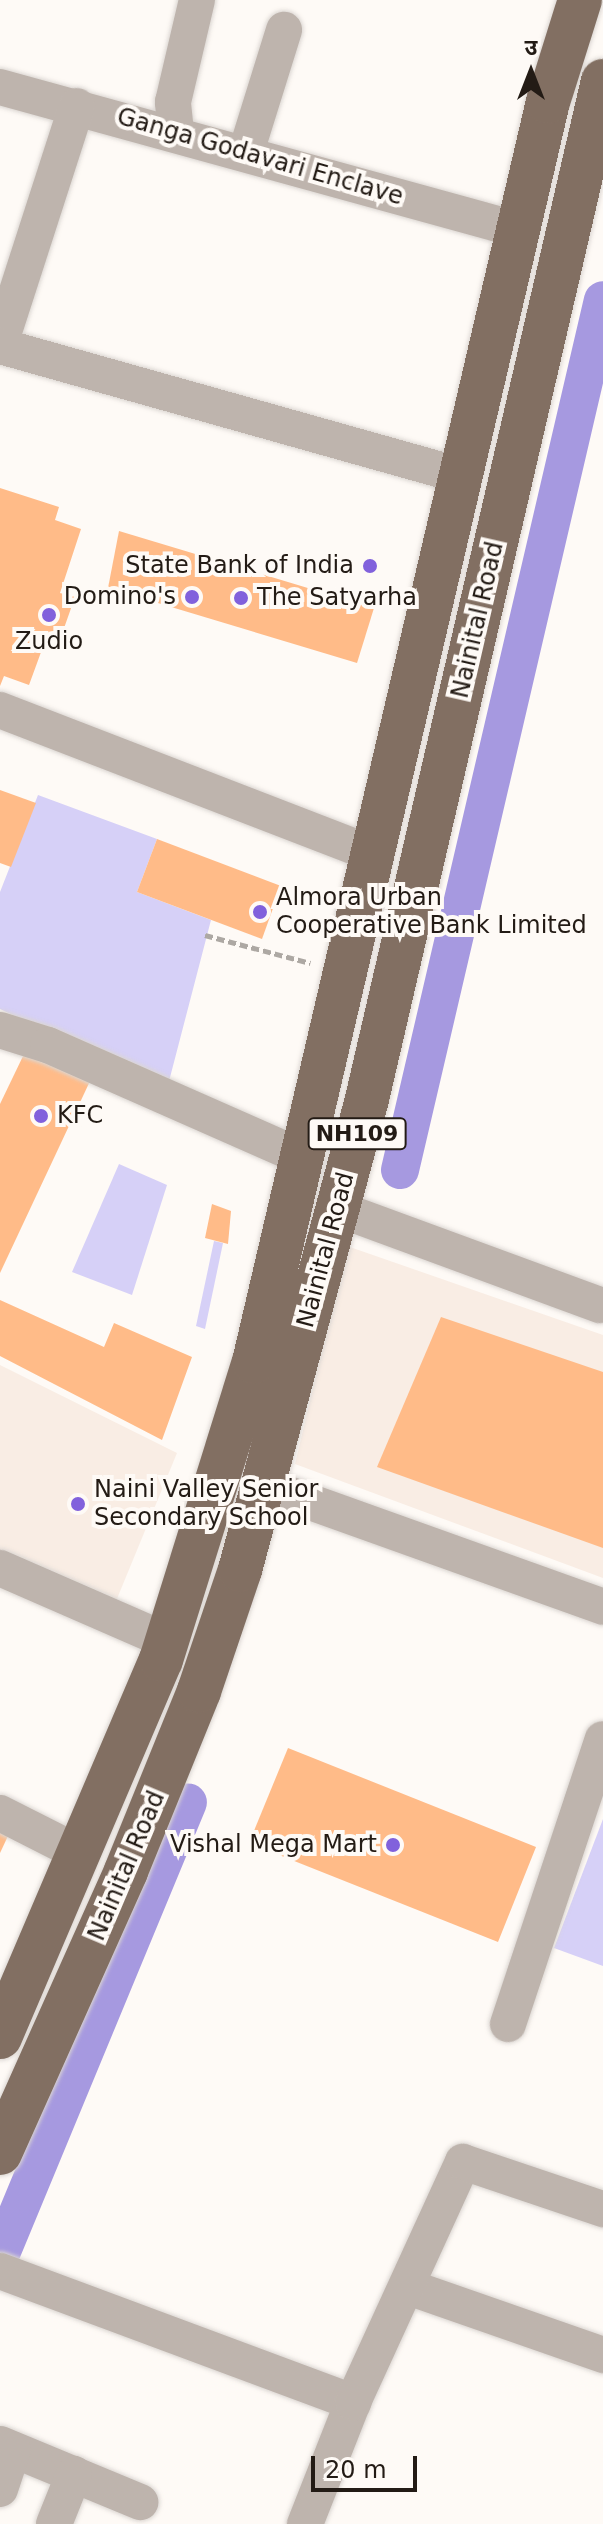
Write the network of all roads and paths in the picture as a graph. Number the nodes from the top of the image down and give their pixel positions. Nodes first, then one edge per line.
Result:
1 (197, 0) edge
2 (580, 0) edge
3 (284, 30) dead end
4 (603, 81) edge
5 (0, 87) edge
6 (77, 106) junction
7 (176, 132) junction
8 (246, 152) junction
9 (519, 230) junction
10 (0, 345) edge
11 (461, 476) junction
12 (0, 710) edge
13 (373, 854) junction
14 (205, 935) dead end
15 (346, 973) junction
16 (0, 1030) edge
17 (299, 1177) junction
18 (342, 1190) junction
19 (281, 1250) junction
20 (322, 1261) junction
21 (600, 1305) dead end
22 (263, 1485) junction
23 (0, 1568) edge
24 (603, 1607) edge
25 (167, 1641) junction
26 (603, 1739) edge
27 (0, 1813) edge
28 (77, 1852) junction
29 (508, 2024) dead end
30 (0, 2037) edge
31 (0, 2153) edge
32 (603, 2209) edge
33 (0, 2271) edge
34 (408, 2287) junction
35 (603, 2355) edge
36 (353, 2402) junction
37 (6, 2447) edge
38 (74, 2474) junction
39 (0, 2489) edge
40 (140, 2502) dead end
41 (54, 2524) edge
42 (305, 2524) edge

1 - 7 street
2 - 9 highway, Nainital Road / NH109
3 - 8 street
4 - 18 highway, Nainital Road / NH109
5 - 6 street, Ganga Godavari Enclave
6 - 7 street, Ganga Godavari Enclave
6 - 10 street
7 - 8 street, Ganga Godavari Enclave
8 - 9 street, Ganga Godavari Enclave
9 - 11 highway, Nainital Road / NH109
10 - 11 street
11 - 13 highway, Nainital Road / NH109
12 - 13 street
13 - 15 highway, Nainital Road / NH109
14 - 15 path
15 - 17 highway, Nainital Road / NH109
16 - 17 street
17 - 18 highway
17 - 19 highway, Nainital Road / NH109
18 - 20 highway, Nainital Road / NH109
18 - 21 street
19 - 20 highway
19 - 25 highway, Nainital Road / NH109
20 - 22 highway, Nainital Road / NH109
22 - 24 street
22 - 31 highway, Nainital Road / NH109
23 - 25 street
25 - 28 highway, Nainital Road / NH109
26 - 29 street
27 - 28 street
28 - 30 highway, Nainital Road / NH109
32 - 34 street
33 - 36 street
34 - 35 street
34 - 36 street
36 - 42 street
37 - 38 street
37 - 39 street
38 - 40 street
38 - 41 street

